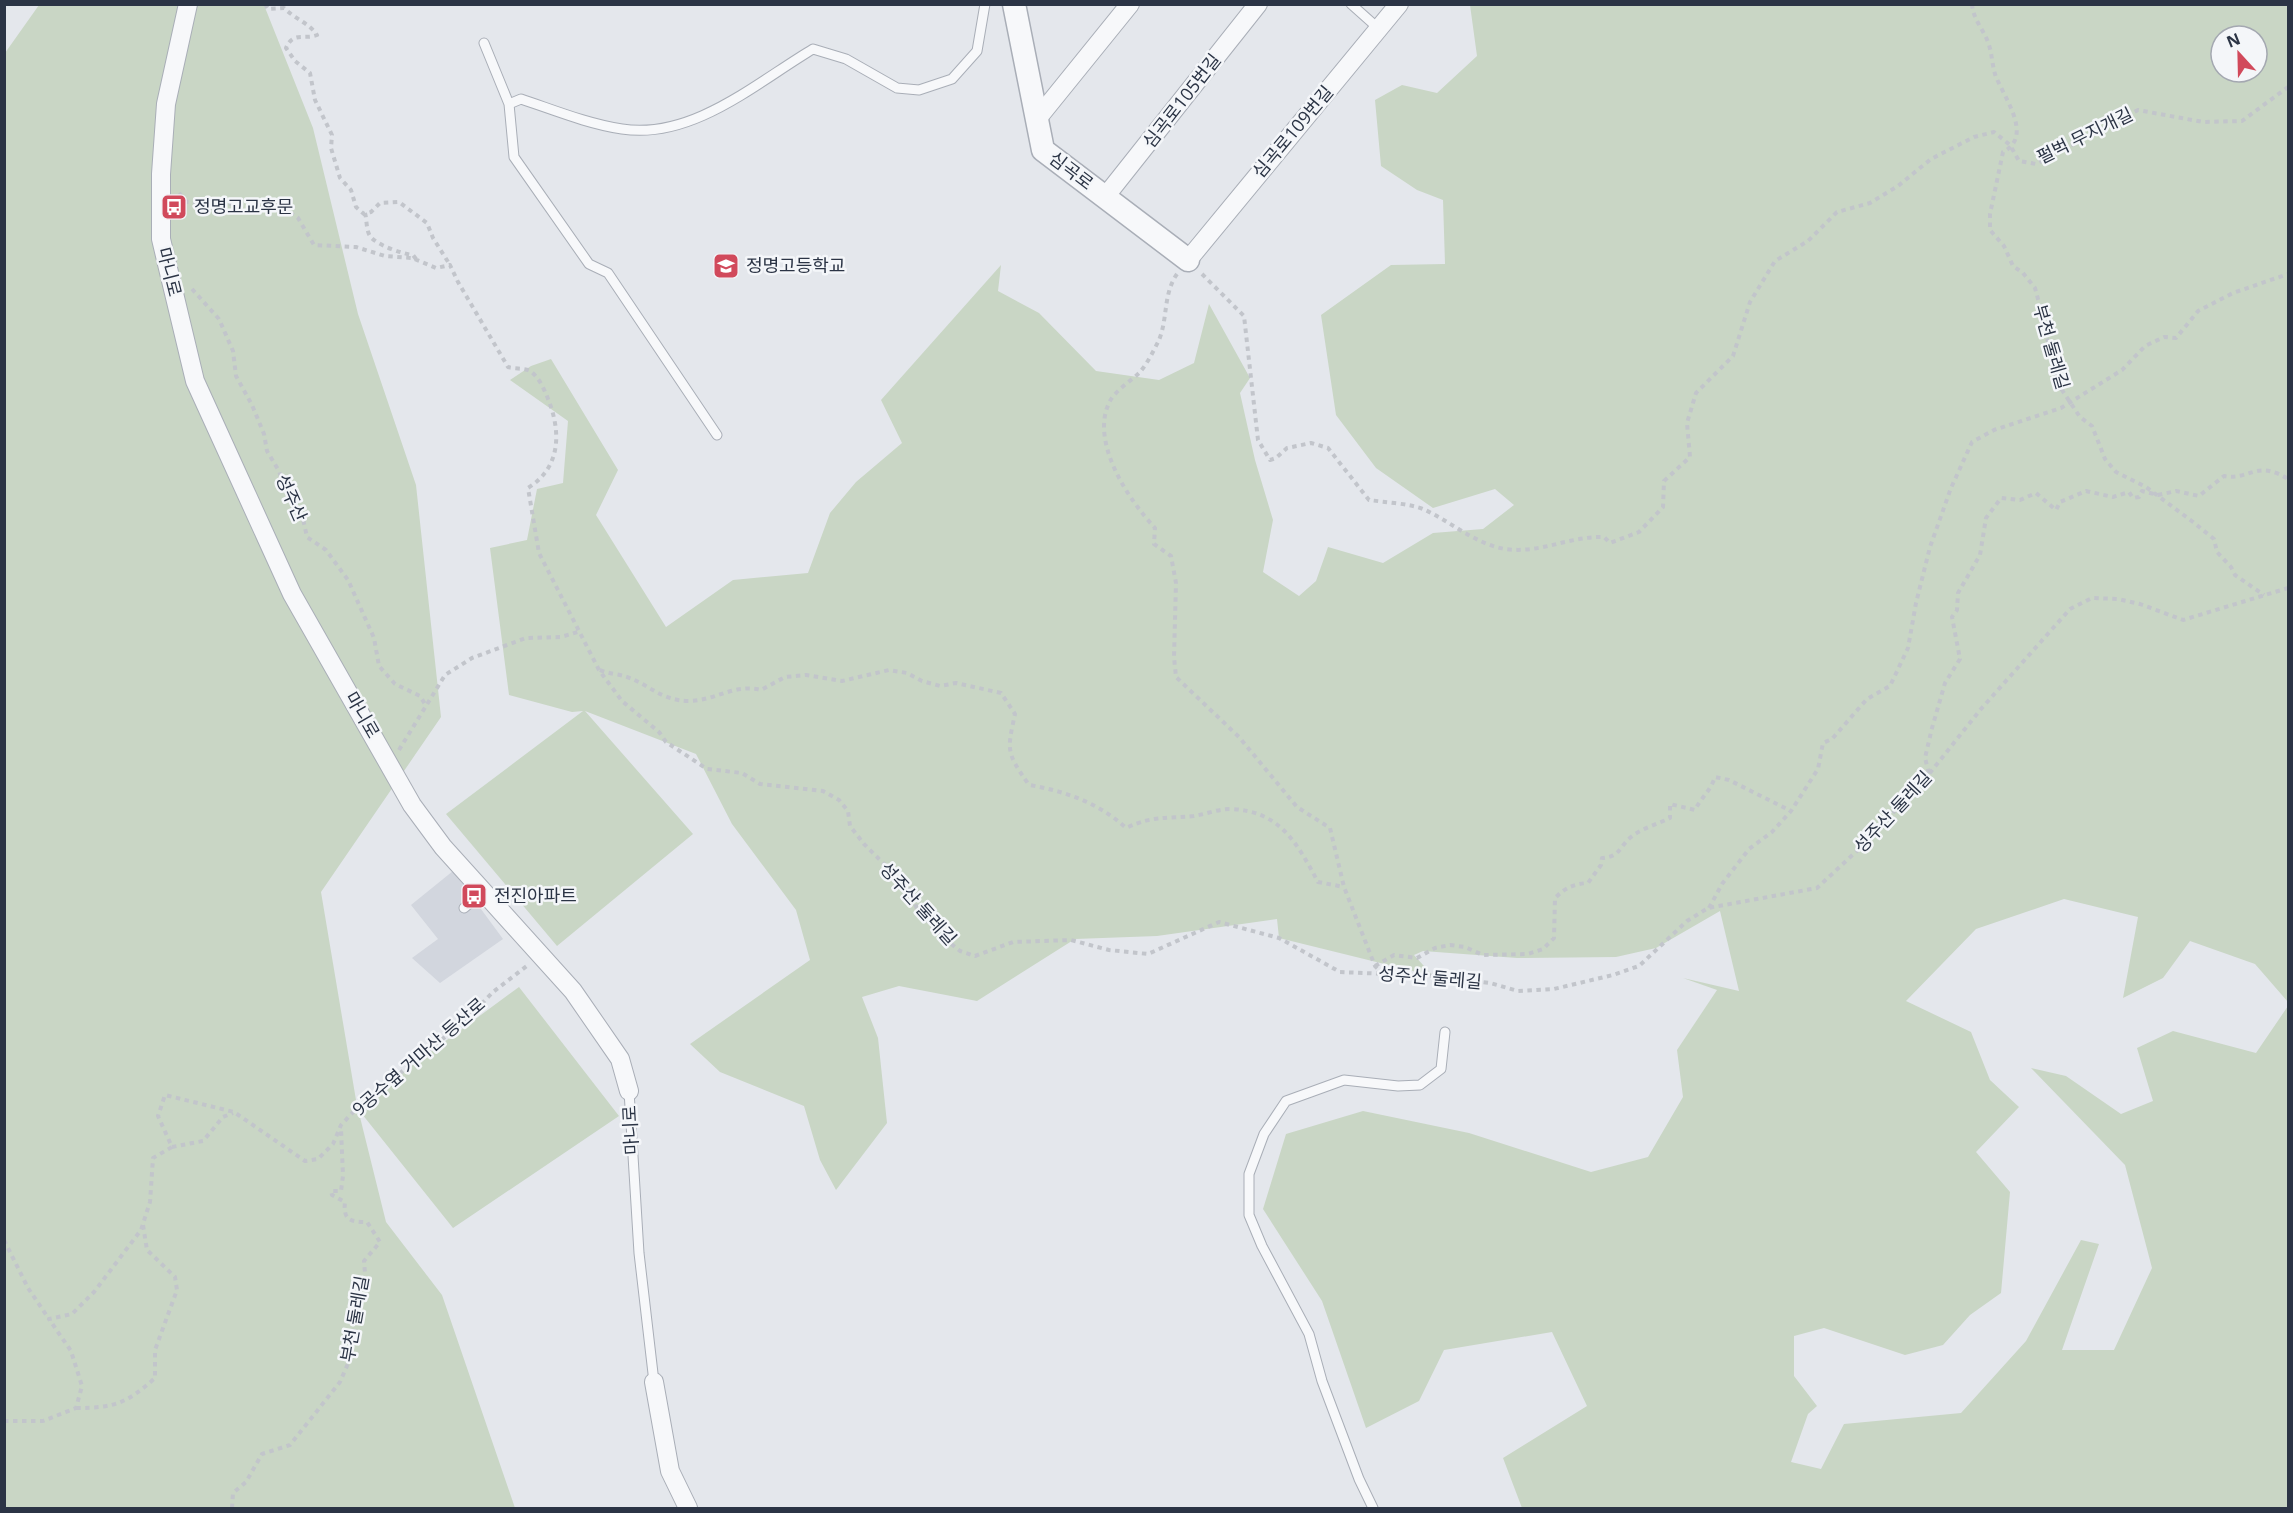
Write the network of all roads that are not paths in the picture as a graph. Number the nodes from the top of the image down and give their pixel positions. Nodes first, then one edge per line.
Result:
1 (188, 4) edge
2 (985, 4) edge
3 (1014, 4) edge
4 (1130, 4) edge
5 (1258, 4) edge
6 (1351, 4) edge
7 (1399, 4) edge
8 (1379, 29) junction
9 (484, 43) dead end
10 (509, 104) junction
11 (1037, 119) junction
12 (1105, 197) junction
13 (1188, 260) joint
14 (717, 435) dead end
15 (484, 891) junction
16 (464, 908) dead end
17 (1445, 1032) dead end
18 (629, 1091) joint
19 (654, 1382) joint
20 (688, 1509) edge
21 (1373, 1509) edge

1 - 15 street, 마니로
2 - 10 lane
3 - 11 street, 심곡로
4 - 11 street
5 - 12 street, 심곡로105번길
6 - 8 lane
7 - 8 street, 심곡로109번길
8 - 13 street, 심곡로109번길
9 - 10 lane
10 - 14 lane
11 - 12 street, 심곡로
12 - 13 street, 심곡로
15 - 16 lane
15 - 18 street, 마니로
17 - 21 lane
18 - 19 lane, 마니로
19 - 20 street

